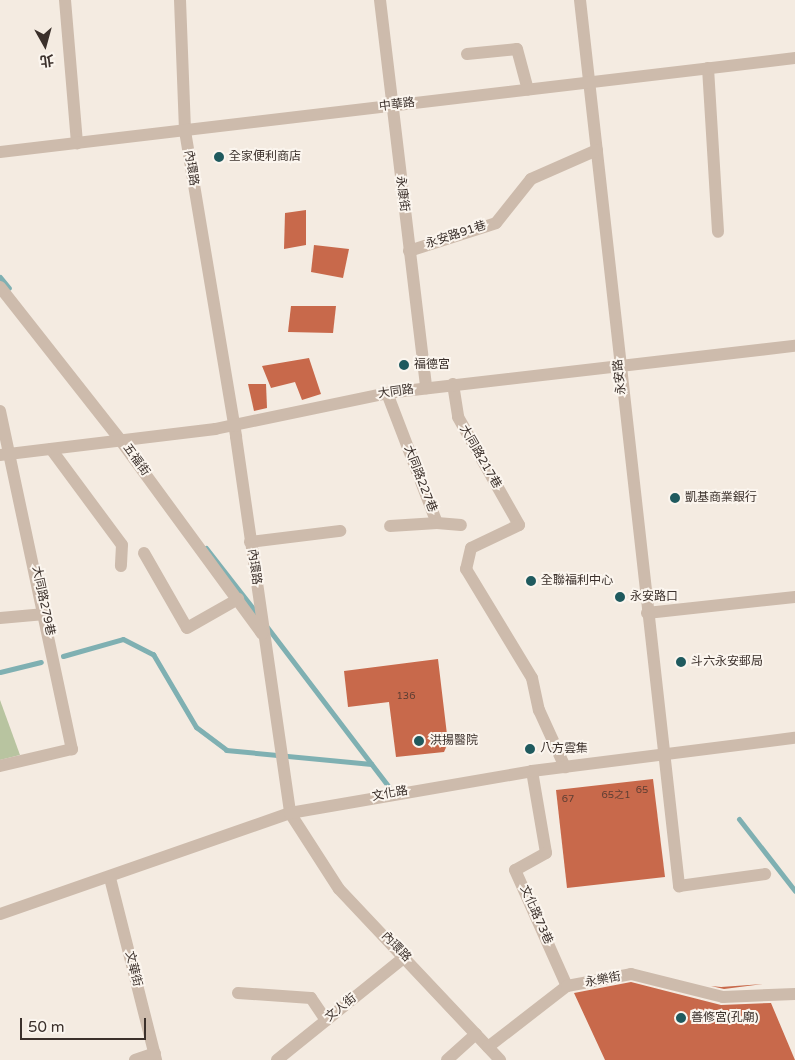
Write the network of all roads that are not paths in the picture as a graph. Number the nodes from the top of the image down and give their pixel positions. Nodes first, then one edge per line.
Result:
1 (65, 0) edge
2 (180, 0) edge
3 (380, 0) edge
4 (580, 0) edge
5 (467, 54) dead end
6 (795, 58) edge
7 (708, 68) junction
8 (590, 83) junction
9 (528, 90) junction
10 (391, 105) junction
11 (185, 131) junction
12 (77, 143) junction
13 (596, 150) junction
14 (0, 152) edge
15 (718, 232) dead end
16 (409, 251) junction
17 (0, 287) edge
18 (795, 346) edge
19 (618, 366) junction
20 (453, 384) junction
21 (426, 388) junction
22 (387, 393) junction
23 (0, 411) edge
24 (231, 423) junction
25 (129, 439) junction
26 (51, 449) junction
27 (6, 454) edge
28 (437, 522) junction
29 (461, 525) dead end
30 (390, 526) dead end
31 (340, 531) dead end
32 (250, 542) junction
33 (144, 553) dead end
34 (121, 566) dead end
35 (795, 597) edge
36 (238, 599) junction
37 (647, 613) junction
38 (45, 614) junction
39 (0, 618) edge
40 (264, 639) junction
41 (795, 738) edge
42 (663, 753) junction
43 (0, 766) edge
44 (565, 767) junction
45 (532, 771) junction
46 (290, 812) junction
47 (765, 874) dead end
48 (110, 878) junction
49 (0, 914) edge
50 (406, 956) junction
51 (567, 986) junction
52 (238, 993) dead end
53 (795, 994) edge
54 (326, 1020) junction
55 (476, 1034) junction
56 (488, 1047) junction
57 (156, 1057) edge
58 (135, 1060) edge
59 (277, 1060) edge
60 (447, 1060) edge
61 (500, 1060) edge

1 - 12 street
2 - 11 street, 內環路
3 - 10 street, 永康街
4 - 8 street, 永安路
5 - 9 street
6 - 7 street, 中華路
7 - 8 street, 中華路
7 - 15 street
8 - 9 street, 中華路
8 - 13 street, 永安路
9 - 10 street, 中華路
10 - 11 street, 中華路
10 - 16 street, 永康街
11 - 12 street, 中華路
11 - 24 street, 內環路
12 - 14 street, 中華路
13 - 16 street, 永安路91巷
13 - 19 street, 永安路
16 - 21 street, 永康街
17 - 25 street, 五福街
18 - 19 street, 大同路
19 - 20 street, 大同路
19 - 37 street, 永安路
20 - 21 street, 大同路
20 - 44 street, 大同路217巷
21 - 22 street, 大同路
22 - 24 street, 大同路
22 - 28 street, 大同路227巷
23 - 27 street, 大同路279巷
24 - 25 street, 大同路
24 - 32 street, 內環路
25 - 26 street, 大同路
25 - 36 street, 五福街
26 - 27 street, 大同路
26 - 34 street
27 - 38 street, 大同路279巷
28 - 29 street
28 - 30 street, 大同路227巷
31 - 32 street
32 - 40 street, 內環路
33 - 36 street
35 - 37 street
36 - 40 street, 五福街
37 - 42 street, 永安路
38 - 39 street
38 - 43 street, 大同路279巷
40 - 46 street, 內環路
41 - 42 street, 文化路
42 - 44 street, 文化路
42 - 47 street, 永安路
44 - 45 street, 文化路
45 - 46 street, 文化路
45 - 51 street, 文化路73巷
46 - 48 street, 文化路
46 - 50 street, 內環路
48 - 49 street, 文化路
48 - 57 street, 文華街
50 - 54 street, 文人街
50 - 55 street, 內環路
51 - 53 street, 永樂街
51 - 56 street, 永樂街
52 - 54 street
54 - 59 street, 文人街
55 - 56 street, 內環路
55 - 60 street
56 - 61 street, 內環路
57 - 58 street

